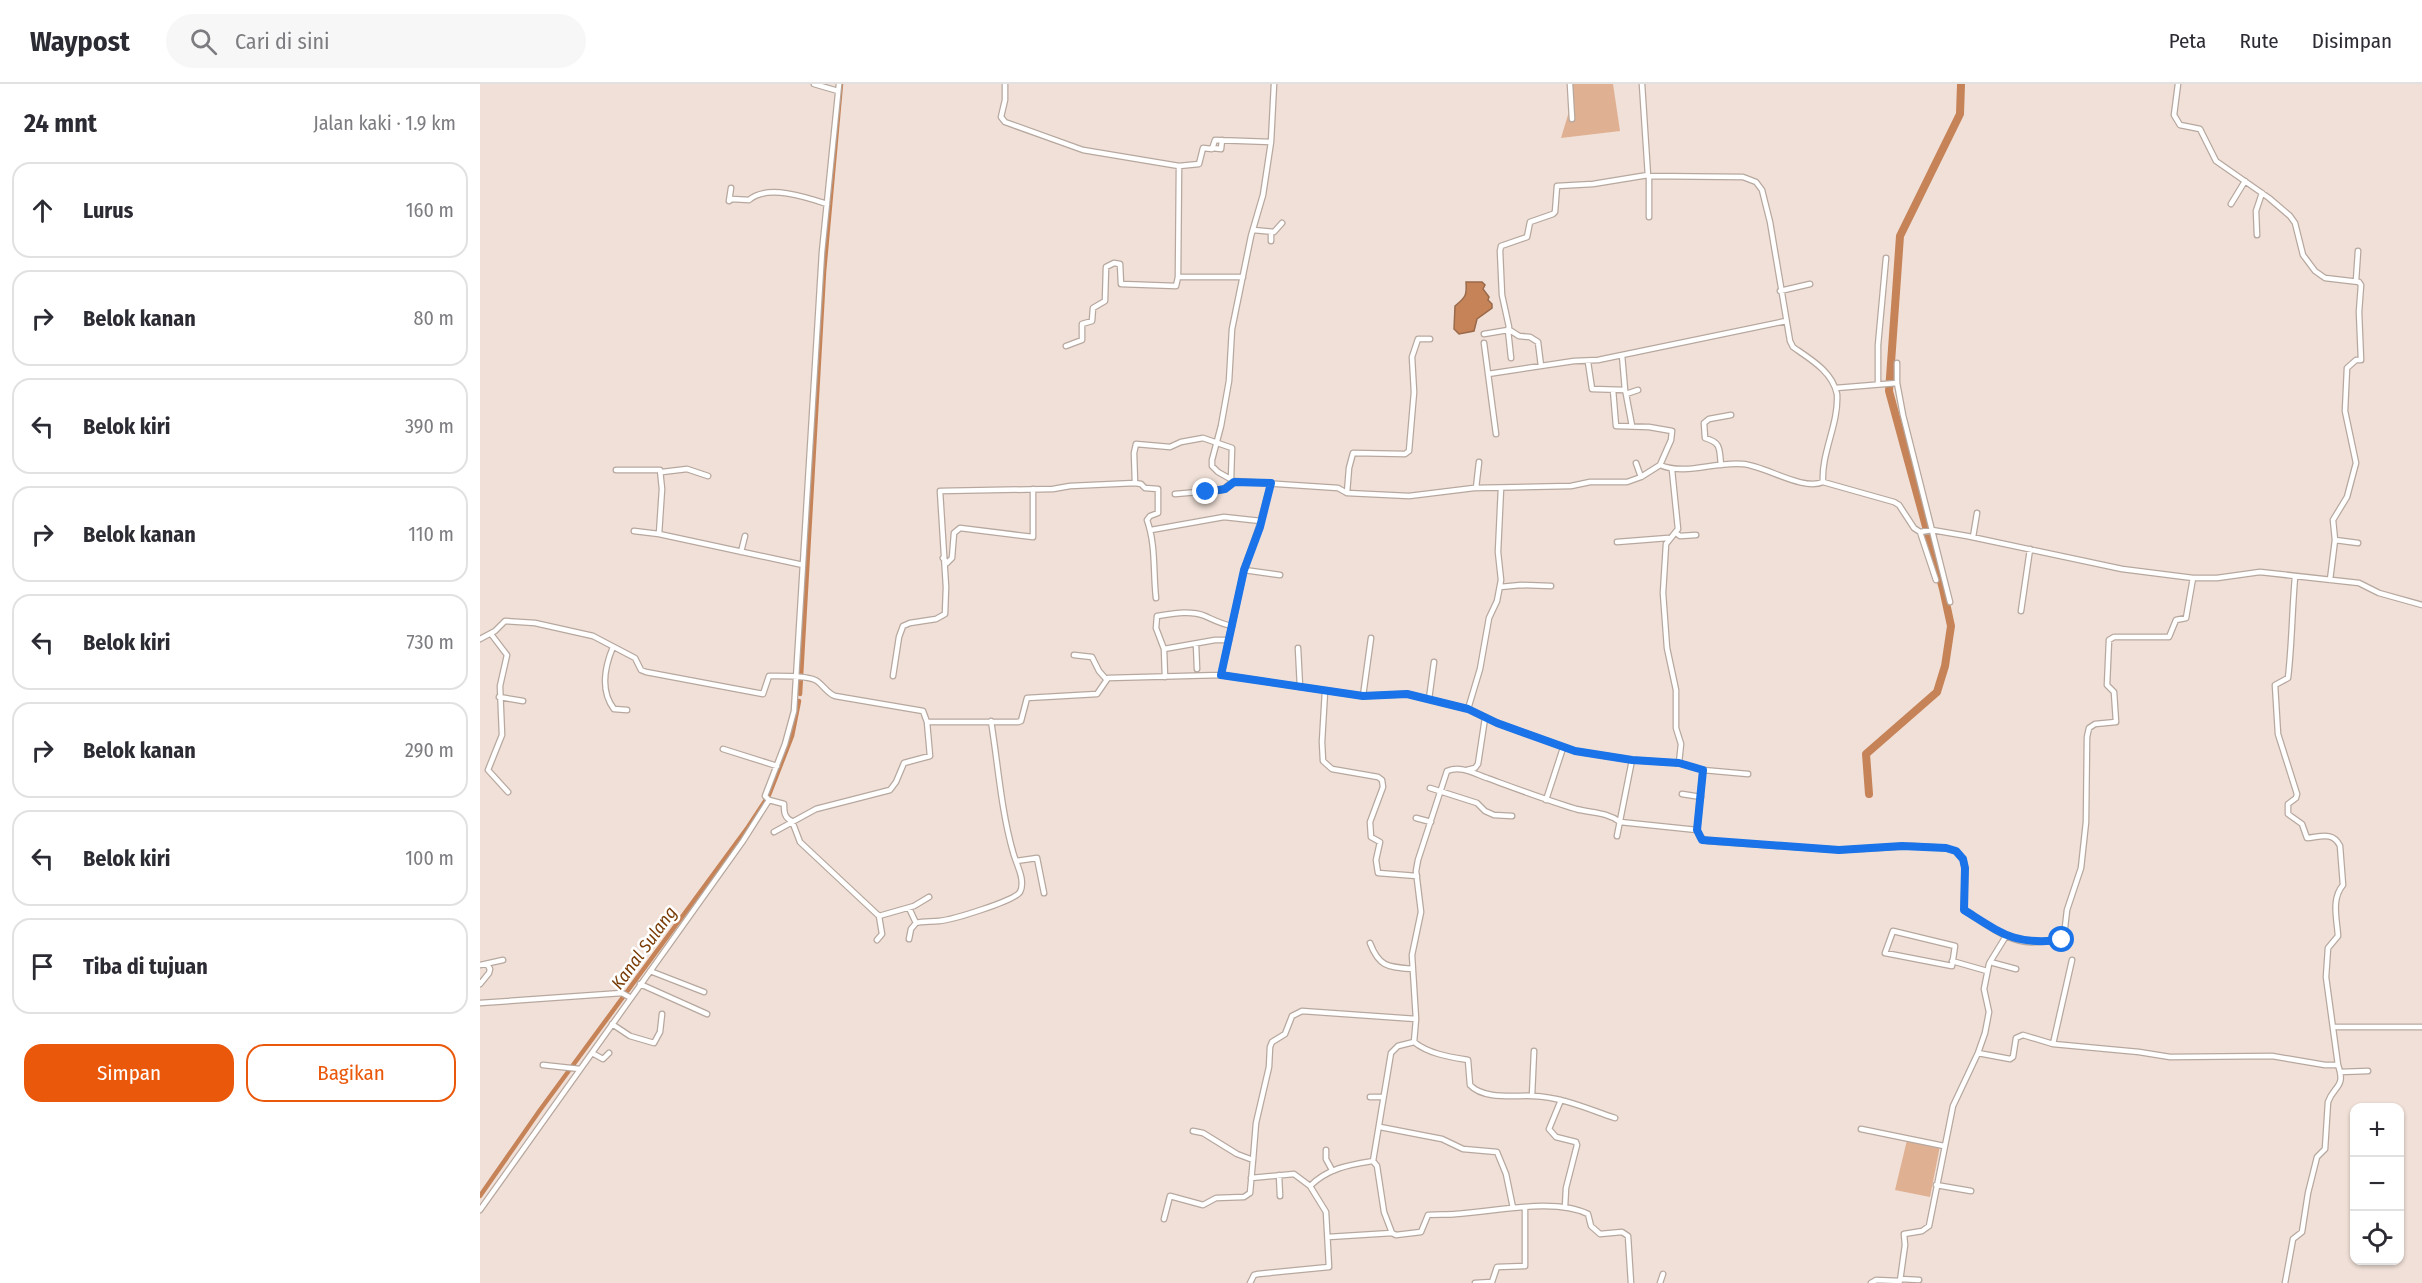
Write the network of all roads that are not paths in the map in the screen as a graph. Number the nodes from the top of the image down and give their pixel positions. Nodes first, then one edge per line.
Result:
1 (814, 84) edge
2 (839, 84) edge
3 (1005, 84) edge
4 (1274, 84) edge
5 (1570, 84) edge
6 (1642, 84) edge
7 (2178, 84) edge
8 (838, 91) junction
9 (1572, 119) dead end
10 (1222, 140) junction
11 (1271, 142) junction
12 (1212, 148) junction
13 (1179, 166) junction
14 (1648, 175) junction
15 (2245, 181) junction
16 (731, 188) dead end
17 (2262, 193) junction
18 (827, 204) junction
19 (2232, 204) dead end
20 (1649, 216) dead end
21 (1282, 223) dead end
22 (1253, 230) junction
23 (1272, 232) junction
24 (2257, 235) dead end
25 (1271, 241) dead end
26 (2358, 251) dead end
27 (1886, 258) dead end
28 (1243, 277) junction
29 (1178, 278) junction
30 (2356, 281) junction
31 (1810, 284) dead end
32 (1780, 291) junction
33 (1786, 321) junction
34 (1508, 329) junction
35 (1484, 334) dead end
36 (1430, 339) dead end
37 (1484, 343) dead end
38 (1066, 346) dead end
39 (1622, 355) junction
40 (1511, 358) dead end
41 (1588, 362) junction
42 (1897, 363) dead end
43 (1541, 366) junction
44 (1488, 374) junction
45 (1878, 384) junction
46 (1896, 384) junction
47 (1836, 388) junction
48 (1613, 390) junction
49 (1638, 390) dead end
50 (1625, 392) junction
51 (1731, 415) dead end
52 (1632, 426) junction
53 (1496, 434) dead end
54 (1217, 442) junction
55 (1479, 462) dead end
56 (1636, 463) dead end
57 (1660, 465) junction
58 (1721, 465) junction
59 (616, 470) dead end
60 (1672, 470) junction
61 (662, 472) junction
62 (708, 476) dead end
63 (1641, 477) junction
64 (1233, 481) junction
65 (1823, 482) junction
66 (1135, 483) junction
67 (1271, 483) junction
68 (1476, 488) junction
69 (1501, 488) junction
70 (1033, 489) junction
71 (1347, 493) junction
72 (1175, 494) dead end
73 (1977, 513) dead end
74 (1261, 521) junction
75 (1151, 530) junction
76 (1931, 530) junction
77 (634, 531) dead end
78 (1921, 531) junction
79 (1676, 533) junction
80 (658, 534) junction
81 (1696, 535) dead end
82 (745, 536) dead end
83 (1973, 537) junction
84 (1668, 538) junction
85 (2335, 540) junction
86 (1617, 542) dead end
87 (2358, 543) dead end
88 (2030, 549) junction
89 (741, 552) junction
90 (943, 558) junction
91 (803, 566) junction
92 (1244, 570) junction
93 (1280, 575) dead end
94 (2295, 577) junction
95 (2193, 578) junction
96 (1936, 580) dead end
97 (2330, 580) junction
98 (1551, 586) dead end
99 (1500, 587) junction
100 (1156, 598) dead end
101 (1950, 602) dead end
102 (2422, 604) edge
103 (2021, 611) dead end
104 (1232, 626) junction
105 (491, 634) junction
106 (1371, 638) dead end
107 (480, 639) edge
108 (1229, 640) junction
109 (1196, 644) junction
110 (613, 647) junction
111 (1298, 648) dead end
112 (1164, 649) junction
113 (1074, 655) dead end
114 (1434, 662) dead end
115 (1197, 673) junction
116 (893, 675) dead end
117 (1221, 675) junction
118 (800, 677) junction
119 (1165, 677) junction
120 (1106, 679) junction
121 (1300, 687) junction
122 (1326, 691) junction
123 (1363, 696) junction
124 (499, 697) junction
125 (1429, 699) junction
126 (523, 701) dead end
127 (1468, 709) junction
128 (627, 711) dead end
129 (1485, 718) junction
130 (991, 721) junction
131 (927, 722) junction
132 (1563, 748) junction
133 (723, 749) dead end
134 (1632, 760) junction
135 (1679, 763) junction
136 (777, 766) junction
137 (1467, 770) junction
138 (1703, 770) junction
139 (1748, 774) dead end
140 (1431, 788) dead end
141 (508, 792) dead end
142 (1440, 792) junction
143 (1682, 794) dead end
144 (1701, 797) junction
145 (767, 799) junction
146 (1546, 800) junction
147 (1512, 816) dead end
148 (1416, 818) dead end
149 (792, 821) junction
150 (1431, 822) junction
151 (1620, 822) junction
152 (1697, 830) junction
153 (774, 832) dead end
154 (1617, 836) dead end
155 (1016, 861) junction
156 (1417, 876) junction
157 (1044, 893) dead end
158 (929, 897) dead end
159 (909, 908) junction
160 (879, 916) junction
161 (916, 923) junction
162 (2006, 936) junction
163 (909, 939) dead end
164 (877, 940) dead end
165 (1370, 943) dead end
166 (503, 960) dead end
167 (2072, 960) dead end
168 (1952, 961) junction
169 (1990, 962) junction
170 (487, 964) junction
171 (480, 965) edge
172 (1412, 969) junction
173 (2016, 969) dead end
174 (650, 971) junction
175 (1987, 971) junction
176 (480, 984) edge
177 (640, 984) junction
178 (704, 992) dead end
179 (630, 997) junction
180 (481, 1005) edge
181 (662, 1014) dead end
182 (707, 1014) dead end
183 (1416, 1020) junction
184 (612, 1024) junction
185 (2334, 1027) junction
186 (2422, 1027) edge
187 (1414, 1042) junction
188 (2053, 1044) junction
189 (1534, 1051) dead end
190 (592, 1053) junction
191 (609, 1053) dead end
192 (1978, 1053) junction
193 (543, 1065) dead end
194 (2338, 1065) junction
195 (579, 1068) junction
196 (2368, 1071) dead end
197 (2340, 1072) junction
198 (1532, 1096) junction
199 (1370, 1097) dead end
200 (1383, 1097) junction
201 (1561, 1100) junction
202 (1615, 1118) dead end
203 (1380, 1127) junction
204 (1861, 1129) dead end
205 (1193, 1131) dead end
206 (1944, 1146) junction
207 (1326, 1150) dead end
208 (1253, 1160) junction
209 (1373, 1161) junction
210 (1332, 1170) junction
211 (1279, 1175) junction
212 (1251, 1178) junction
213 (1936, 1185) junction
214 (1310, 1186) junction
215 (1971, 1191) dead end
216 (1280, 1196) dead end
217 (1565, 1207) junction
218 (1513, 1208) junction
219 (1525, 1208) junction
220 (480, 1210) edge
221 (1164, 1219) dead end
222 (1392, 1233) junction
223 (1328, 1237) junction
224 (1663, 1274) dead end
225 (1901, 1279) junction
226 (1920, 1280) dead end
227 (1250, 1283) edge
228 (1475, 1283) edge
229 (1631, 1283) edge
230 (1660, 1283) edge
231 (1871, 1283) edge
232 (2285, 1283) edge

1 - 8 street
2 - 8 street
3 - 13 street
4 - 11 street
5 - 9 street
6 - 14 street
7 - 15 street
8 - 18 street
10 - 11 street
10 - 12 street
10 - 12 street
11 - 22 street
12 - 13 street
13 - 29 street
14 - 20 street
14 - 32 street
14 - 34 street
15 - 17 street
15 - 19 street
16 - 18 street
17 - 24 street
17 - 30 street
18 - 91 street
21 - 23 street
22 - 23 street
22 - 28 street
23 - 25 street
26 - 30 street
27 - 45 street
28 - 29 street
28 - 54 street
29 - 38 street
30 - 85 street
31 - 32 street
32 - 33 street
33 - 39 street
33 - 47 street
34 - 35 street
34 - 40 street
34 - 43 street
36 - 71 street
37 - 44 street
39 - 41 street
39 - 50 street
41 - 43 street
41 - 48 street
42 - 46 street
43 - 44 street
44 - 53 street
45 - 46 street
45 - 47 street
46 - 76 street
47 - 65 street
48 - 50 street
48 - 52 street
49 - 50 street
50 - 52 street
51 - 58 street
52 - 57 street
54 - 64 street
54 - 64 street
54 - 66 street
55 - 68 street
56 - 63 street
57 - 60 street
57 - 63 street
58 - 60 street
58 - 65 street
59 - 61 street
60 - 79 street
61 - 62 street
61 - 80 street
63 - 69 street
64 - 67 street
64 - 72 street
65 - 78 street
66 - 70 street
66 - 75 street
67 - 71 street
67 - 74 street
68 - 69 street
68 - 71 street
69 - 99 street
70 - 90 street
70 - 90 street
73 - 83 street
74 - 75 street
74 - 92 street
75 - 100 street
76 - 78 street
76 - 83 street
76 - 101 street
77 - 80 street
78 - 96 street
79 - 81 street
79 - 84 street
80 - 89 street
82 - 89 street
83 - 88 street
84 - 86 street
84 - 135 street
85 - 87 street
85 - 97 street
88 - 95 street
88 - 103 street
89 - 91 street
90 - 116 street
91 - 118 street
92 - 93 street
92 - 104 street
94 - 95 street
94 - 97 street
94 - 185 street
95 - 162 street
97 - 102 street
98 - 99 street
99 - 127 street
104 - 108 street
104 - 112 street
105 - 107 street
105 - 110 street
105 - 124 street
106 - 123 street
108 - 109 street
108 - 117 street
109 - 112 street
109 - 115 street
110 - 118 street
110 - 128 street
111 - 121 street
112 - 119 street
113 - 120 street
114 - 125 street
115 - 117 street
115 - 119 street
117 - 121 street
118 - 131 street
118 - 136 street
119 - 120 street
120 - 130 street
121 - 122 street
122 - 123 street
122 - 156 street
123 - 125 street
124 - 126 street
124 - 141 street
125 - 127 street
127 - 129 street
129 - 132 street
129 - 137 street
130 - 131 street
130 - 155 street
131 - 149 street
132 - 134 street
132 - 146 street
133 - 136 street
134 - 135 street
134 - 151 street
135 - 138 street
136 - 145 street
137 - 142 street
137 - 146 street
138 - 139 street
138 - 144 street
140 - 142 street
142 - 147 street
142 - 150 street
143 - 144 street
144 - 152 street
145 - 149 street
145 - 174 street
146 - 151 street
148 - 150 street
149 - 153 street
149 - 160 street
150 - 156 street
151 - 152 street
151 - 154 street
152 - 162 street
155 - 157 street
155 - 161 street
156 - 172 street
158 - 159 street
159 - 160 street
159 - 161 street
160 - 164 street
161 - 163 street
162 - 169 street
165 - 172 street
166 - 170 street
167 - 188 street
168 - 168 street
168 - 175 street
169 - 173 street
169 - 175 street
170 - 171 street
170 - 176 street
172 - 183 street
174 - 177 street
174 - 178 street
175 - 192 street
177 - 179 street
177 - 182 street
179 - 180 street
179 - 184 street
181 - 184 street
183 - 187 street
183 - 208 street
184 - 190 street
185 - 186 street
185 - 194 street
187 - 198 street
187 - 200 street
188 - 192 street
188 - 194 street
189 - 198 street
190 - 191 street
190 - 195 street
192 - 206 street
193 - 195 street
194 - 197 street
195 - 220 street
196 - 197 street
197 - 232 street
198 - 201 street
199 - 200 street
200 - 203 street
201 - 202 street
201 - 217 street
203 - 209 street
203 - 218 street
204 - 206 street
205 - 208 street
206 - 213 street
207 - 210 street
208 - 212 street
209 - 210 street
209 - 222 street
210 - 214 street
211 - 212 street
211 - 214 street
211 - 216 street
212 - 221 street
213 - 215 street
213 - 225 street
214 - 223 street
217 - 219 street
217 - 229 street
218 - 219 street
218 - 222 street
219 - 228 street
222 - 223 street
223 - 227 street
224 - 230 street
225 - 226 street
225 - 231 street

